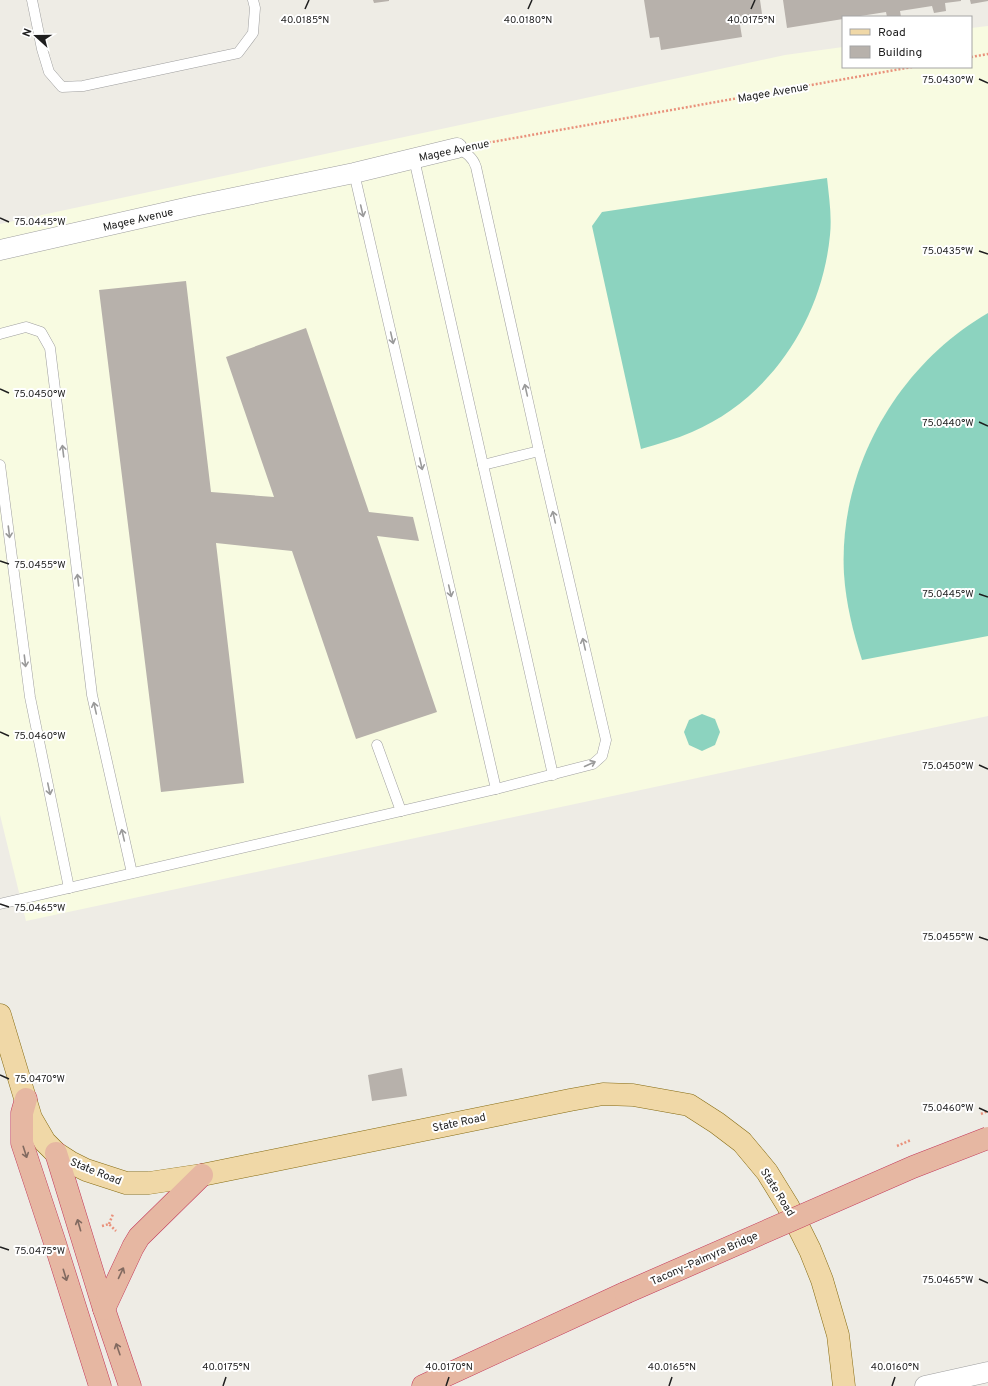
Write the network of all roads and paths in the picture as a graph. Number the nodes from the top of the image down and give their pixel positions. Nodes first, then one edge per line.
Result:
1 (32, 0) edge
2 (253, 0) edge
3 (988, 54) edge
4 (972, 56) edge
5 (906, 68) edge
6 (457, 148) junction
7 (414, 159) junction
8 (354, 173) junction
9 (0, 250) edge
10 (0, 334) edge
11 (539, 451) junction
12 (0, 465) edge
13 (483, 465) junction
14 (377, 745) dead end
15 (553, 775) junction
16 (496, 790) junction
17 (402, 811) junction
18 (132, 873) junction
19 (69, 888) junction
20 (0, 904) edge
21 (0, 1015) edge
22 (26, 1100) junction
23 (988, 1138) edge
24 (56, 1153) junction
25 (202, 1175) junction
26 (113, 1214) dead end
27 (108, 1224) junction
28 (97, 1228) dead end
29 (119, 1234) dead end
30 (104, 1309) junction
31 (454, 1371) junction
32 (988, 1372) edge
33 (100, 1386) edge
34 (130, 1386) edge
35 (423, 1386) edge
36 (433, 1386) edge
37 (844, 1386) edge
38 (925, 1386) edge

1 - 2 lane
3 - 4 path
5 - 6 path, Magee Avenue
6 - 7 street, Magee Avenue
11 -> 6 lane
7 - 8 street, Magee Avenue
7 - 13 lane
8 - 9 street, Magee Avenue
8 -> 16 lane
18 -> 10 lane
11 - 13 lane
15 -> 11 lane
12 -> 19 lane
13 - 15 lane
14 - 17 lane
15 - 16 lane
16 - 17 lane
17 - 18 lane
18 - 19 lane
19 - 20 lane
21 - 22 main road, State Road
22 - 24 main road, State Road
22 -> 33 highway
23 - 31 highway, Tacony–Palmyra Bridge, bridge
24 - 25 main road, State Road
30 -> 24 highway
30 -> 25 highway
25 - 37 main road, State Road
26 - 27 path
27 - 28 path
27 - 29 path
34 -> 30 highway
31 - 35 highway, Tacony–Palmyra Bridge
31 - 36 highway
32 - 38 street

